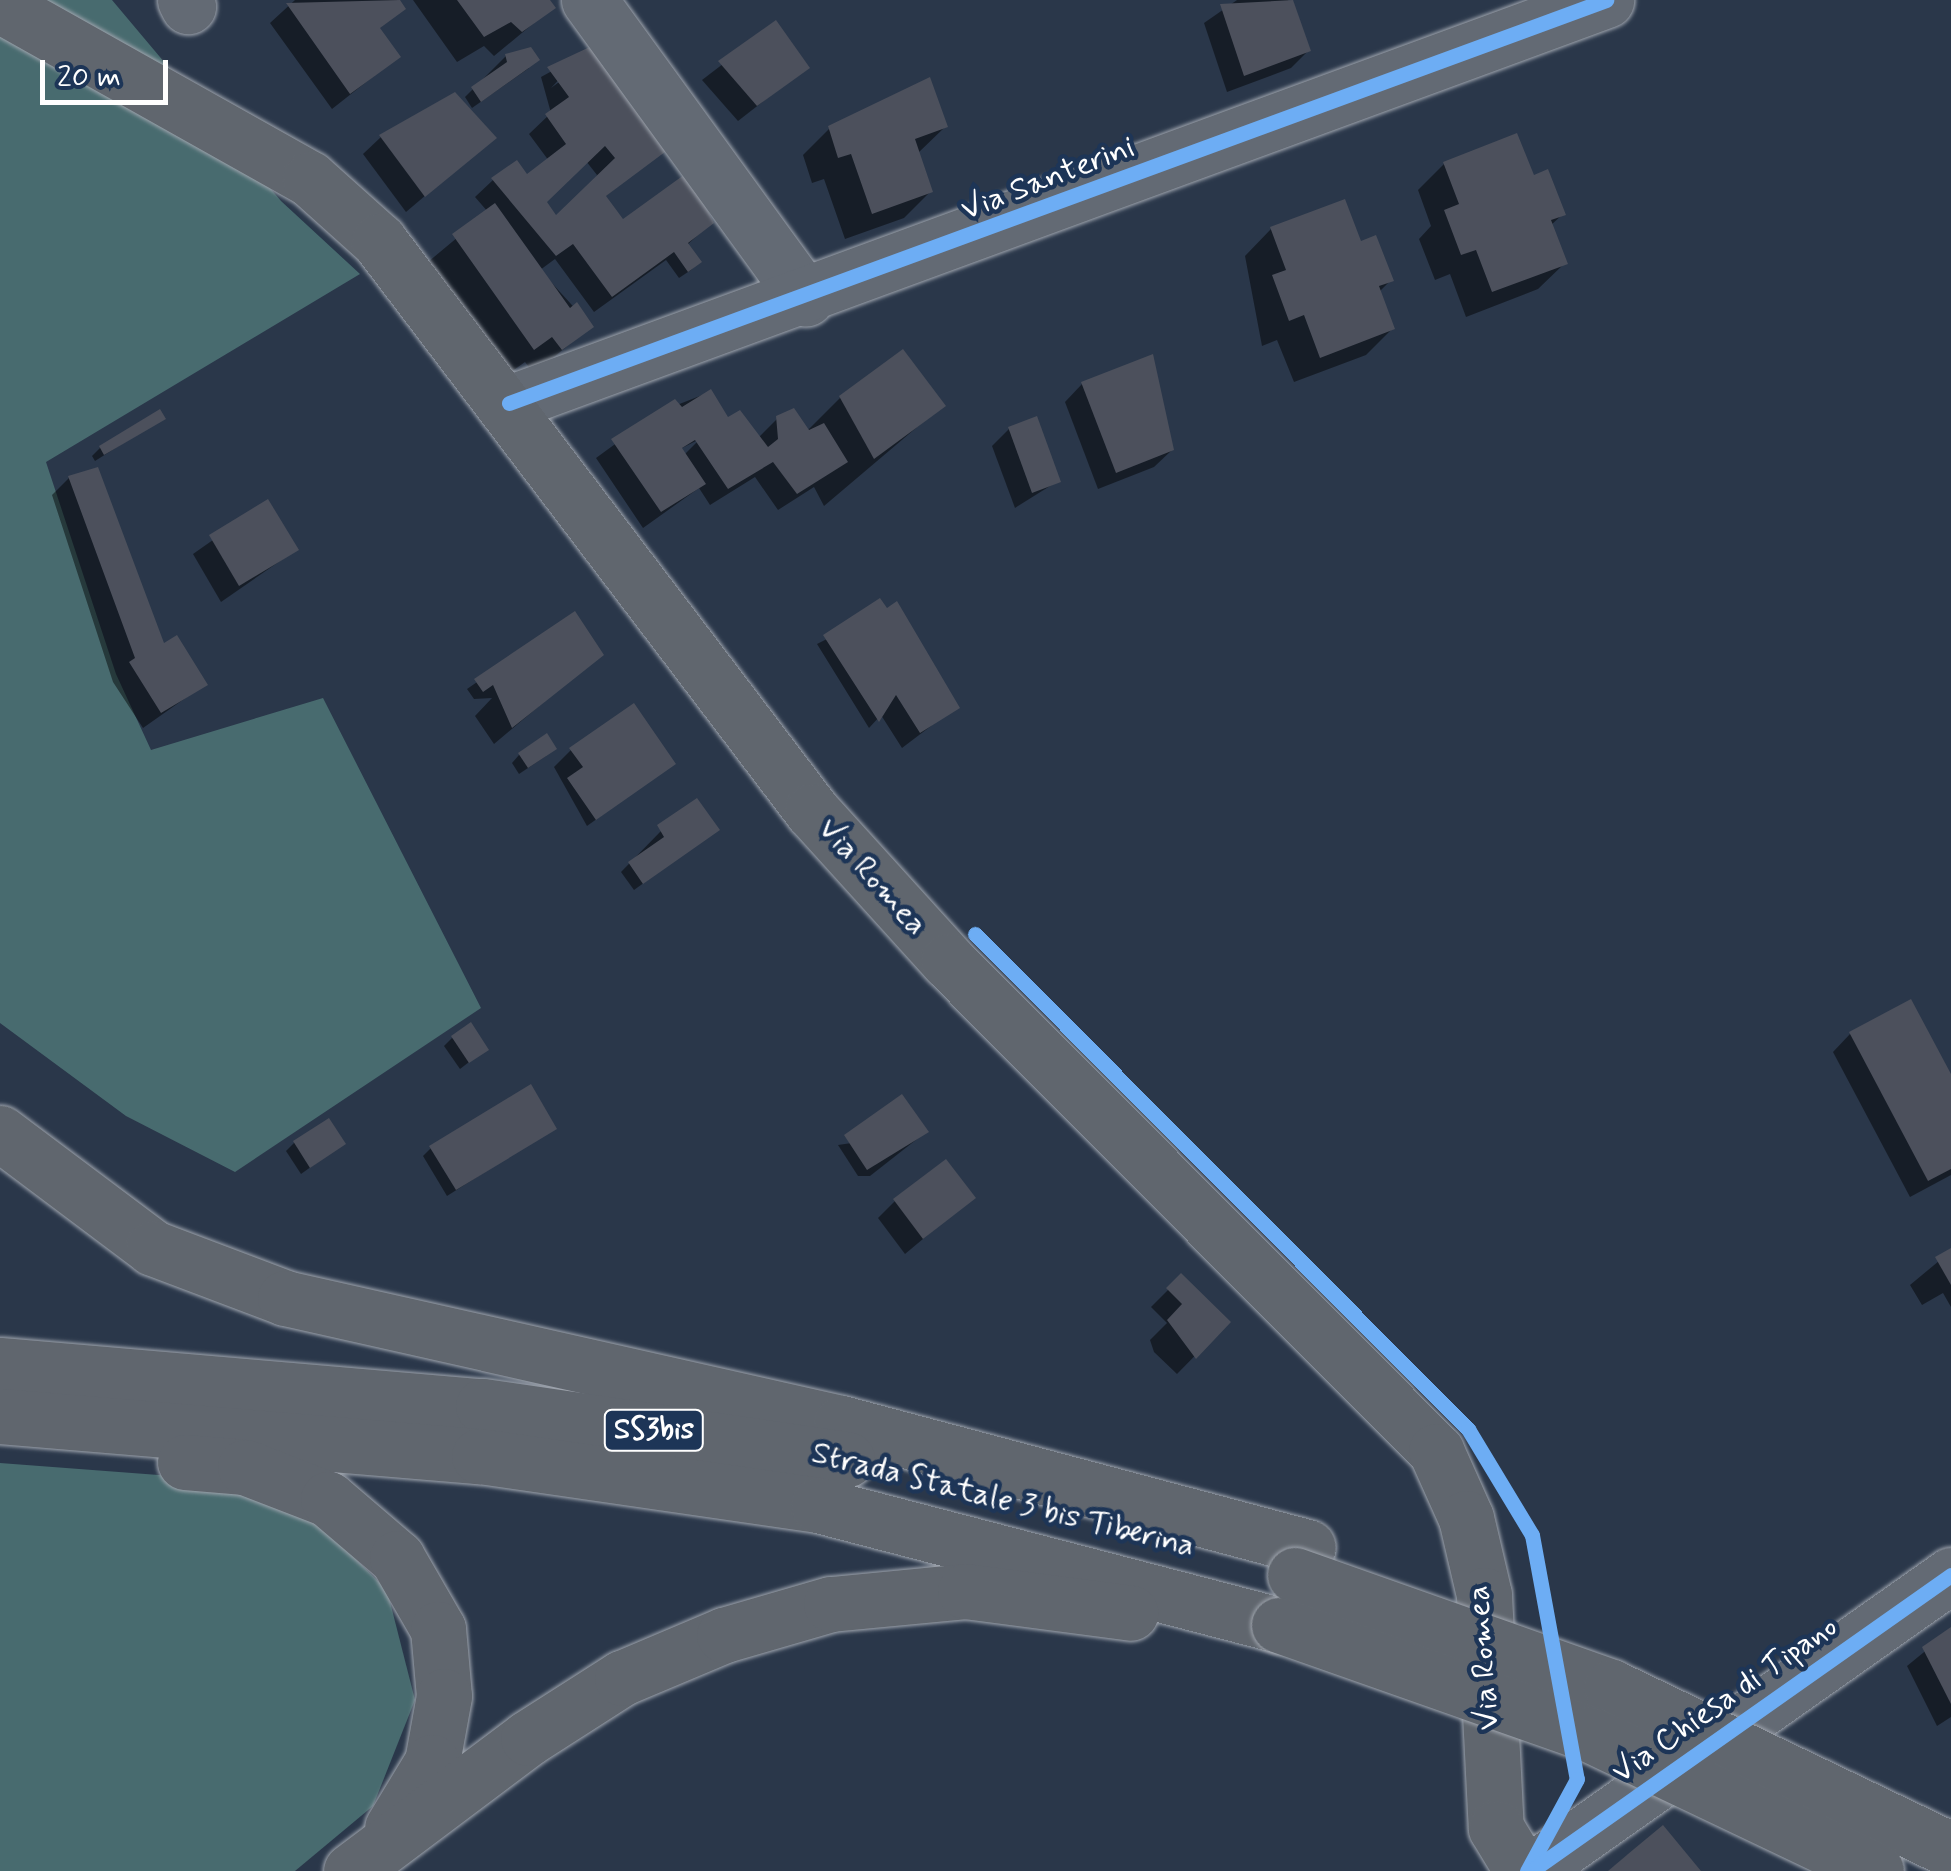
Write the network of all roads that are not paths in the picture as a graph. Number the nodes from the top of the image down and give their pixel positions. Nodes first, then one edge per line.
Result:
1 (589, 0) edge
2 (1606, 0) edge
3 (3, 11) edge
4 (806, 299) junction
5 (508, 403) junction
6 (0, 1133) edge
7 (0, 1365) edge
8 (0, 1416) edge
9 (0, 1441) edge
10 (1951, 1575) edge
11 (1288, 1599) junction
12 (1600, 1711) junction
13 (1951, 1850) edge
14 (364, 1862) edge
15 (1522, 1871) edge
16 (1532, 1871) edge
17 (1876, 1871) edge

1 - 4 street
2 - 4 street, Via Santerini
3 - 5 main road, Via Romea
4 - 5 street, Via Santerini
5 - 15 main road, Via Romea
6 - 11 main road
7 - 11 main road, Strada Statale 3 bis Tiberina / SS3bis
8 - 11 main road, Strada Statale 3 bis Tiberina / SS3bis
9 - 14 main road
10 - 16 street, Via Chiesa di Tipano
11 - 12 main road, Strada Statale 3 bis Tiberina / SS3bis, bridge
11 - 12 main road, bridge
11 - 14 main road
12 - 13 main road, Strada Statale 3 bis Tiberina / SS3bis, bridge
12 - 17 main road, Strada Statale 3 bis Tiberina / SS3bis, bridge

